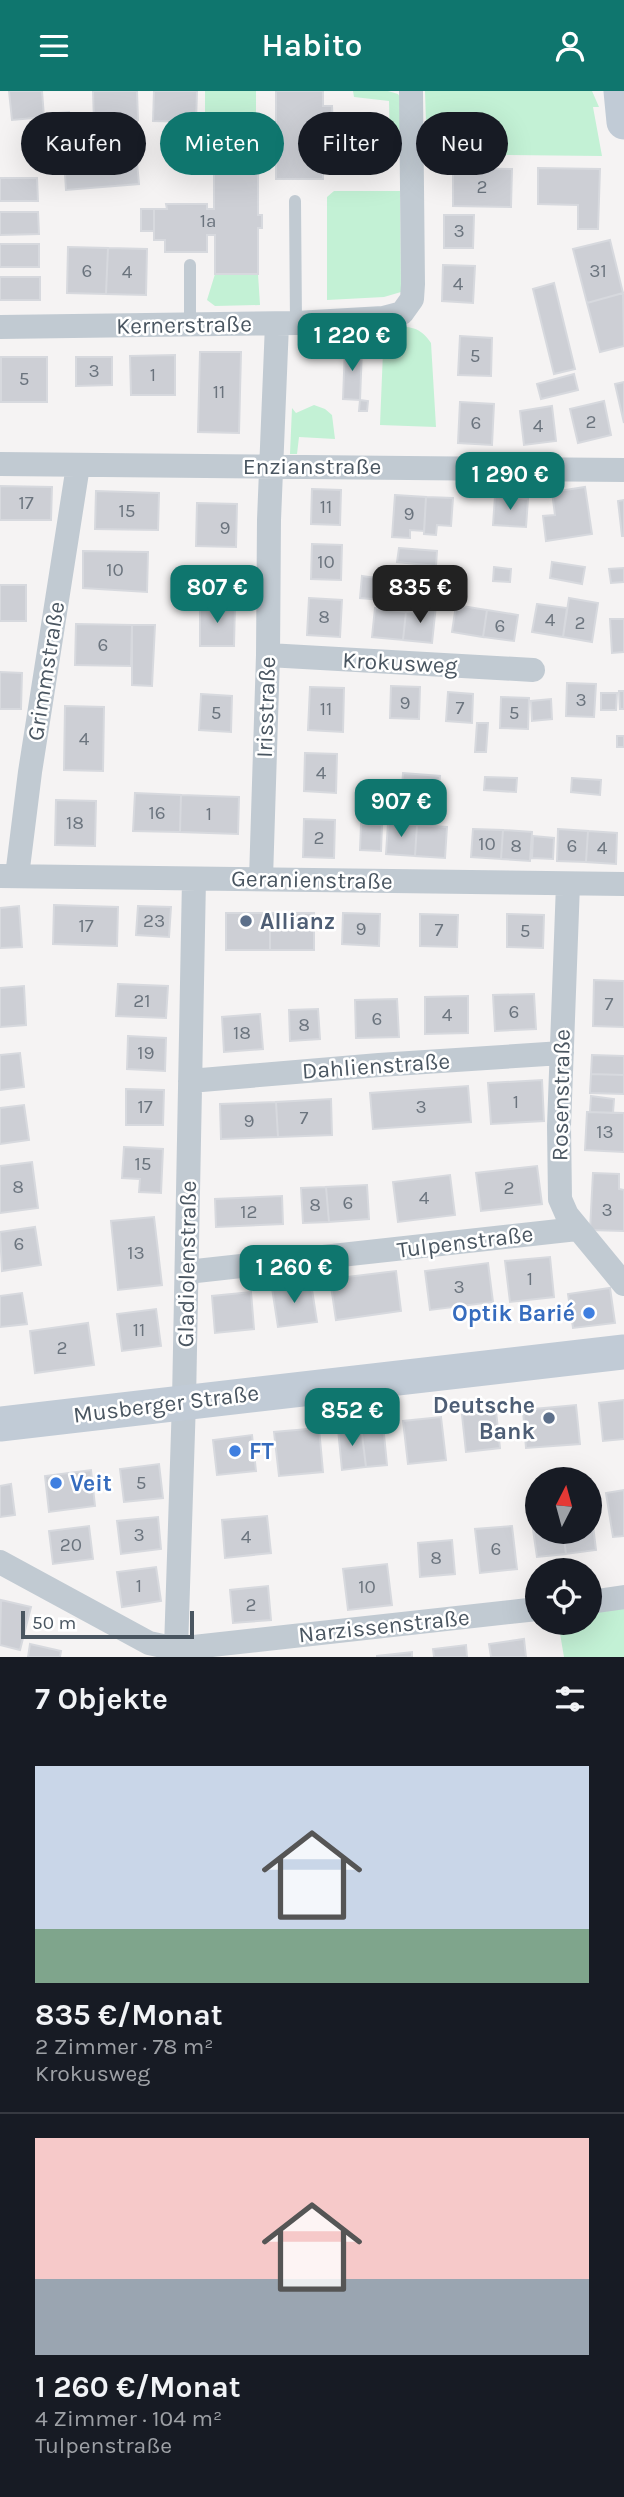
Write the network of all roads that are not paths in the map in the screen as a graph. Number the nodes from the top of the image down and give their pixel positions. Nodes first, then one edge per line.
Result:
1 (411, 91) edge
2 (621, 91) edge
3 (624, 123) edge
4 (295, 201) dead end
5 (190, 265) dead end
6 (286, 324) junction
7 (190, 326) junction
8 (0, 327) edge
9 (0, 464) edge
10 (78, 466) junction
11 (273, 466) junction
12 (624, 470) edge
13 (268, 655) junction
14 (533, 670) dead end
15 (8, 876) edge
16 (194, 879) junction
17 (261, 879) junction
18 (568, 884) junction
19 (624, 884) edge
20 (562, 1053) junction
21 (190, 1081) junction
22 (577, 1229) junction
23 (187, 1272) junction
24 (624, 1284) edge
25 (624, 1352) edge
26 (184, 1401) junction
27 (0, 1424) edge
28 (0, 1562) edge
29 (624, 1597) edge
30 (602, 1600) edge
31 (525, 1610) edge
32 (176, 1649) junction

1 - 6 street, Kernerstraße
2 - 3 main road
4 - 6 lane
5 - 7 lane
6 - 7 street, Kernerstraße
6 - 11 street, Irisstraße
7 - 8 street, Kernerstraße
9 - 10 street, Enzianstraße
10 - 11 street, Enzianstraße
10 - 15 street, Grimmstraße
11 - 12 street, Enzianstraße
11 - 13 street, Irisstraße
13 - 14 street, Krokusweg
13 - 17 street, Irisstraße
15 - 16 street, Geranienstraße
16 - 17 street, Geranienstraße
16 - 21 street, Gladiolenstraße
17 - 18 street, Geranienstraße
18 - 19 street, Geranienstraße
18 - 20 street, Rosenstraße
20 - 21 street, Dahlienstraße
20 - 22 street, Rosenstraße
21 - 23 street, Gladiolenstraße
22 - 23 street, Tulpenstraße
22 - 24 street, Rosenstraße
23 - 26 street, Gladiolenstraße
25 - 26 main road, Musberger Straße
26 - 27 main road, Musberger Straße
26 - 32 street, Gladiolenstraße
28 - 32 street, Narzissenstraße
29 - 30 street
31 - 32 street, Narzissenstraße

